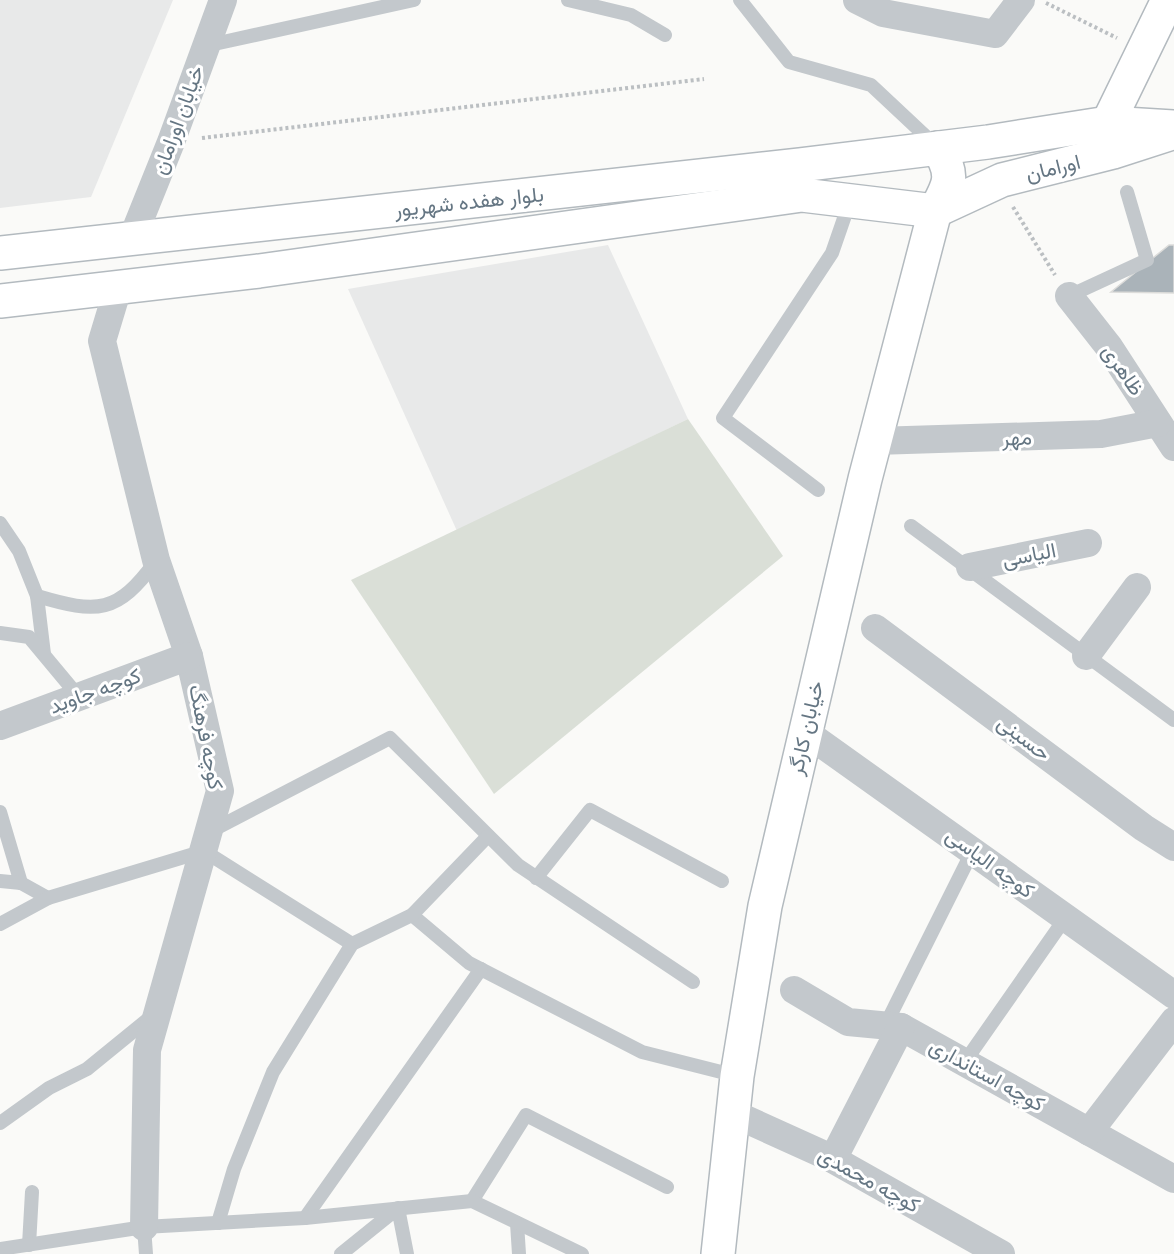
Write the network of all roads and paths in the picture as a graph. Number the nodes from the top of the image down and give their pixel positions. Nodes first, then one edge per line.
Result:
1 (223, 0) edge
2 (414, 0) edge
3 (568, 0) edge
4 (740, 0) edge
5 (857, 0) edge
6 (1022, 0) edge
7 (1041, 0) edge
8 (1168, 0) edge
9 (665, 35) dead end
10 (205, 46) junction
11 (1142, 51) junction
12 (704, 79) dead end
13 (1108, 123) junction
14 (1174, 127) edge
15 (1174, 132) edge
16 (171, 142) junction
17 (938, 148) junction
18 (1002, 180) junction
19 (1127, 192) dead end
20 (850, 198) junction
21 (935, 211) junction
22 (132, 239) junction
23 (0, 253) edge
24 (118, 288) junction
25 (1069, 296) junction
26 (0, 301) edge
27 (1158, 423) junction
28 (875, 441) junction
29 (1174, 447) edge
30 (818, 490) dead end
31 (0, 523) edge
32 (911, 526) dead end
33 (1088, 543) dead end
34 (156, 560) junction
35 (970, 567) junction
36 (1137, 587) dead end
37 (37, 596) junction
38 (875, 628) dead end
39 (0, 633) edge
40 (44, 654) junction
41 (189, 656) junction
42 (1086, 656) junction
43 (80, 697) junction
44 (1174, 720) edge
45 (0, 726) edge
46 (806, 732) junction
47 (0, 812) edge
48 (488, 836) junction
49 (206, 842) junction
50 (1174, 847) edge
51 (973, 850) junction
52 (536, 878) junction
53 (0, 881) edge
54 (722, 881) dead end
55 (21, 883) junction
56 (48, 898) junction
57 (412, 915) junction
58 (1066, 917) junction
59 (0, 924) edge
60 (352, 944) junction
61 (481, 969) junction
62 (693, 982) dead end
63 (794, 990) dead end
64 (1174, 995) edge
65 (159, 1010) junction
66 (1174, 1021) edge
67 (893, 1026) junction
68 (964, 1063) junction
69 (737, 1076) junction
70 (732, 1113) junction
71 (0, 1123) edge
72 (1089, 1132) junction
73 (833, 1159) junction
74 (1174, 1179) edge
75 (668, 1187) dead end
76 (32, 1192) dead end
77 (472, 1201) junction
78 (398, 1208) junction
79 (305, 1218) junction
80 (218, 1223) junction
81 (517, 1223) junction
82 (145, 1240) edge
83 (29, 1245) junction
84 (0, 1249) edge
85 (341, 1254) edge
86 (407, 1254) edge
87 (519, 1254) edge
88 (582, 1254) edge
89 (718, 1254) edge
90 (1001, 1254) edge

1 - 10 street, خیابان اورامان
2 - 10 lane
3 - 9 lane
4 - 17 lane
5 - 6 street
7 - 11 path
8 - 11 street
10 - 16 street, خیابان اورامان
11 - 13 street
12 - 16 path
13 - 14 street, اورامان
13 - 17 street, اورامان
15 - 18 street, اورامان
16 - 22 street, خیابان اورامان
17 - 21 street, خیابان کارگر
17 - 22 street, بلوار هفده شهریور
18 - 21 street, اورامان
18 - 25 path
19 - 25 lane
20 - 21 street, بلوار هفده شهریور
20 - 24 street, بلوار هفده شهریور
20 - 30 lane
21 - 28 street, خیابان کارگر
22 - 23 street, بلوار هفده شهریور
22 - 24 street
24 - 26 street, بلوار هفده شهریور
24 - 34 street, کوچه فرهنگ
25 - 27 street, ظاهری
27 - 28 street, مهر
27 - 29 street, ظاهری
28 - 46 street, خیابان کارگر
31 - 37 lane
32 - 35 lane
33 - 35 street, الیاسی
34 - 37 lane
34 - 41 street, کوچه فرهنگ
35 - 42 lane
36 - 42 street
37 - 40 lane
38 - 50 street, حسینی
39 - 40 lane
40 - 43 lane
41 - 43 street, کوچه جاوید
41 - 49 street, کوچه فرهنگ
42 - 44 lane
43 - 45 street, کوچه جاوید
46 - 51 street, کوچه الیاسی
46 - 69 street, خیابان کارگر
47 - 55 lane
48 - 49 lane
48 - 52 lane
48 - 57 lane
49 - 56 lane
49 - 60 lane
49 - 65 street, کوچه فرهنگ
51 - 58 street, کوچه الیاسی
51 - 67 lane
52 - 54 lane
52 - 62 lane
53 - 55 lane
55 - 56 lane
56 - 59 lane
57 - 60 lane
57 - 61 lane
58 - 64 street, کوچه الیاسی
58 - 68 lane
60 - 80 lane
61 - 69 lane
61 - 79 lane
63 - 67 street, کوچه استانداری
65 - 71 lane
65 - 82 street, کوچه فرهنگ
66 - 72 street
67 - 68 street, کوچه استانداری
67 - 73 street
68 - 72 street, کوچه استانداری
69 - 70 street, خیابان کارگر
70 - 73 street, کوچه محمدی
70 - 89 street, خیابان کارگر
72 - 74 street, کوچه استانداری
73 - 90 street, کوچه محمدی
75 - 77 lane
76 - 83 lane
77 - 78 lane
77 - 81 lane
78 - 79 lane
78 - 85 lane
78 - 86 lane
79 - 80 lane
80 - 82 lane
81 - 87 lane
81 - 88 lane
82 - 83 lane
83 - 84 lane

